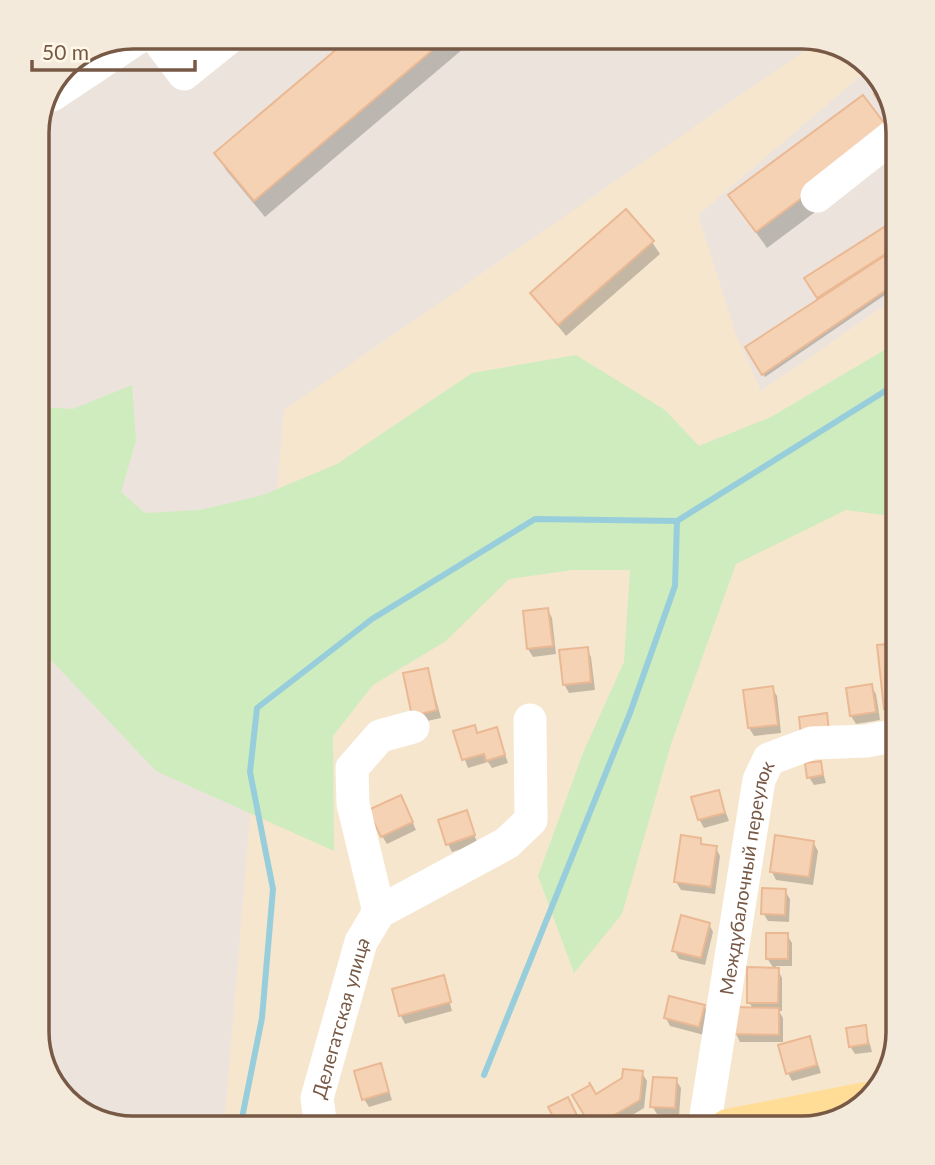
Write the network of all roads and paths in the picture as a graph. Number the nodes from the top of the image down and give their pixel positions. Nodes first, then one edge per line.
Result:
1 (165, 49) edge
2 (215, 49) edge
3 (118, 51) edge
4 (62, 89) edge
5 (886, 141) edge
6 (817, 196) dead end
7 (530, 720) dead end
8 (414, 727) dead end
9 (886, 737) edge
10 (379, 912) junction
11 (841, 1106) edge
12 (319, 1116) edge
13 (706, 1116) edge
14 (789, 1116) edge

1 - 2 street
3 - 4 street
5 - 6 street
7 - 10 street
8 - 10 street
9 - 13 street, Междубалочный переулок
10 - 12 street, Делегатская улица
11 - 14 main road

